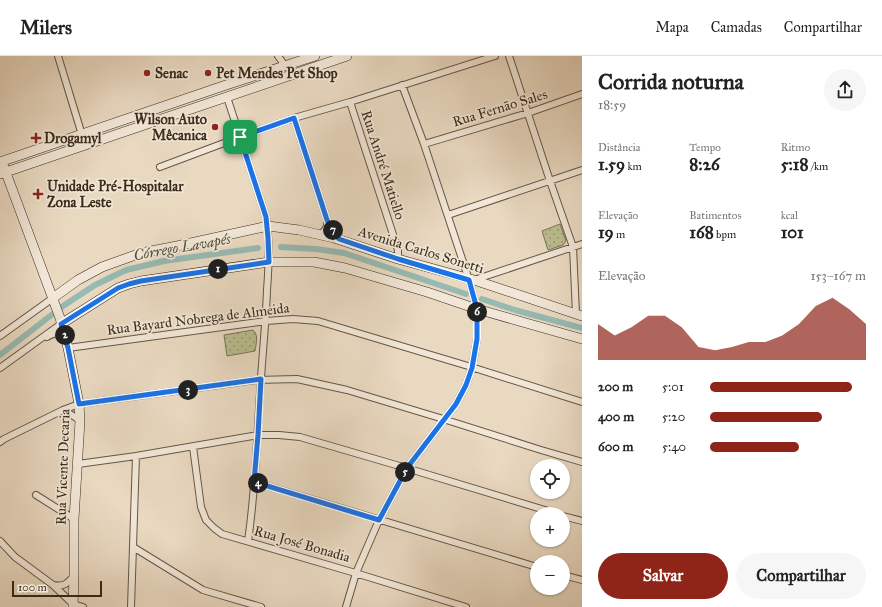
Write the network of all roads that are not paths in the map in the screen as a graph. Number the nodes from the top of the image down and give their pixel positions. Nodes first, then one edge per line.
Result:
1 (58, 56) edge
2 (316, 56) edge
3 (347, 56) edge
4 (495, 56) edge
5 (509, 56) edge
6 (278, 57) edge
7 (283, 70) junction
8 (402, 85) junction
9 (582, 94) edge
10 (227, 96) junction
11 (350, 102) junction
12 (528, 113) junction
13 (294, 118) junction
14 (82, 135) junction
15 (240, 137) junction
16 (424, 144) junction
17 (1, 162) edge
18 (160, 167) dead end
19 (582, 170) edge
20 (3, 173) edge
21 (550, 181) junction
22 (448, 214) junction
23 (327, 220) junction
24 (268, 226) junction
25 (320, 234) junction
26 (339, 239) junction
27 (582, 244) edge
28 (573, 247) junction
29 (269, 259) junction
30 (398, 259) junction
31 (462, 259) junction
32 (449, 274) junction
33 (472, 280) junction
34 (47, 283) junction
35 (68, 288) junction
36 (53, 300) junction
37 (477, 309) junction
38 (579, 315) edge
39 (60, 321) junction
40 (266, 321) junction
41 (0, 336) edge
42 (582, 339) edge
43 (67, 343) junction
44 (30, 346) junction
45 (0, 368) edge
46 (472, 368) junction
47 (261, 379) junction
48 (582, 402) edge
49 (79, 404) junction
50 (63, 410) junction
51 (444, 420) junction
52 (80, 421) junction
53 (258, 435) junction
54 (0, 442) edge
55 (193, 446) junction
56 (136, 456) junction
57 (582, 462) edge
58 (78, 464) junction
59 (407, 468) junction
60 (254, 482) junction
61 (36, 495) dead end
62 (535, 507) edge
63 (570, 518) edge
64 (74, 519) junction
65 (379, 520) junction
66 (582, 521) edge
67 (0, 541) edge
68 (248, 541) junction
69 (133, 547) junction
70 (530, 565) edge
71 (356, 573) junction
72 (74, 576) junction
73 (570, 576) edge
74 (582, 580) edge
75 (53, 585) junction
76 (73, 605) edge
77 (83, 607) edge
78 (131, 607) edge
79 (261, 607) edge
80 (346, 607) edge
81 (466, 607) edge

1 - 14 street
2 - 7 street
3 - 7 street
4 - 8 street
5 - 12 street
6 - 7 street
7 - 10 street
7 - 14 street
8 - 11 street
8 - 16 street
9 - 12 street, Rua Fernão Sales
10 - 15 street
10 - 20 street
11 - 13 street
11 - 30 street, Rua André Matiello
12 - 16 street, Rua Fernão Sales
12 - 21 street
13 - 15 street
13 - 23 street
14 - 17 street
15 - 18 street
15 - 24 street
16 - 22 street
17 - 20 street, Rua Vicente Decaria
19 - 21 street
20 - 34 street, Rua Vicente Decaria
21 - 22 street
21 - 28 street
22 - 31 street
23 - 25 street
23 - 26 street
24 - 25 street, Avenida Carlos Sonetti
24 - 29 street
24 - 35 street, Avenida Carlos Sonetti
25 - 26 street, Avenida Carlos Sonetti
26 - 30 street, Avenida Carlos Sonetti
27 - 28 street
28 - 33 street
28 - 38 street
29 - 37 street
29 - 39 street
29 - 40 street
30 - 32 street, Avenida Carlos Sonetti
31 - 32 street
31 - 33 street
32 - 33 street, Avenida Carlos Sonetti
33 - 37 street
33 - 38 street, Avenida Carlos Sonetti
34 - 35 street
34 - 36 street, Rua Vicente Decaria
35 - 36 street, Avenida Carlos Sonetti
36 - 39 street, Rua Vicente Decaria
36 - 41 street, Avenida Carlos Sonetti
37 - 42 street
37 - 46 street
39 - 43 street, Rua Vicente Decaria
39 - 44 street
40 - 43 street, Rua Bayard Nobrega de Almeida
40 - 46 street, Rua Bayard Nobrega de Almeida
40 - 47 street
43 - 44 street
43 - 49 street, Rua Vicente Decaria
44 - 45 street
46 - 48 street, Rua Bayard Nobrega de Almeida
46 - 51 street
47 - 49 street
47 - 51 street
47 - 53 street
49 - 50 street
49 - 52 street, Rua Vicente Decaria
50 - 52 street
50 - 54 street
51 - 57 street
51 - 59 street
52 - 58 street, Rua Vicente Decaria
53 - 55 street
53 - 59 street
53 - 60 street
55 - 56 street
55 - 68 street, Rua José Bonadia
56 - 58 street
56 - 69 street
58 - 64 street, Rua Vicente Decaria
59 - 62 street
59 - 65 street
60 - 65 street
60 - 68 street
61 - 64 street
63 - 66 street
64 - 72 street, Rua Vicente Decaria
65 - 70 street
65 - 71 street
67 - 75 street
68 - 71 street, Rua José Bonadia
69 - 78 street
69 - 79 street
71 - 80 street
71 - 81 street, Rua José Bonadia
72 - 75 street
72 - 76 street, Rua Vicente Decaria
73 - 74 street
75 - 76 street
76 - 77 street

